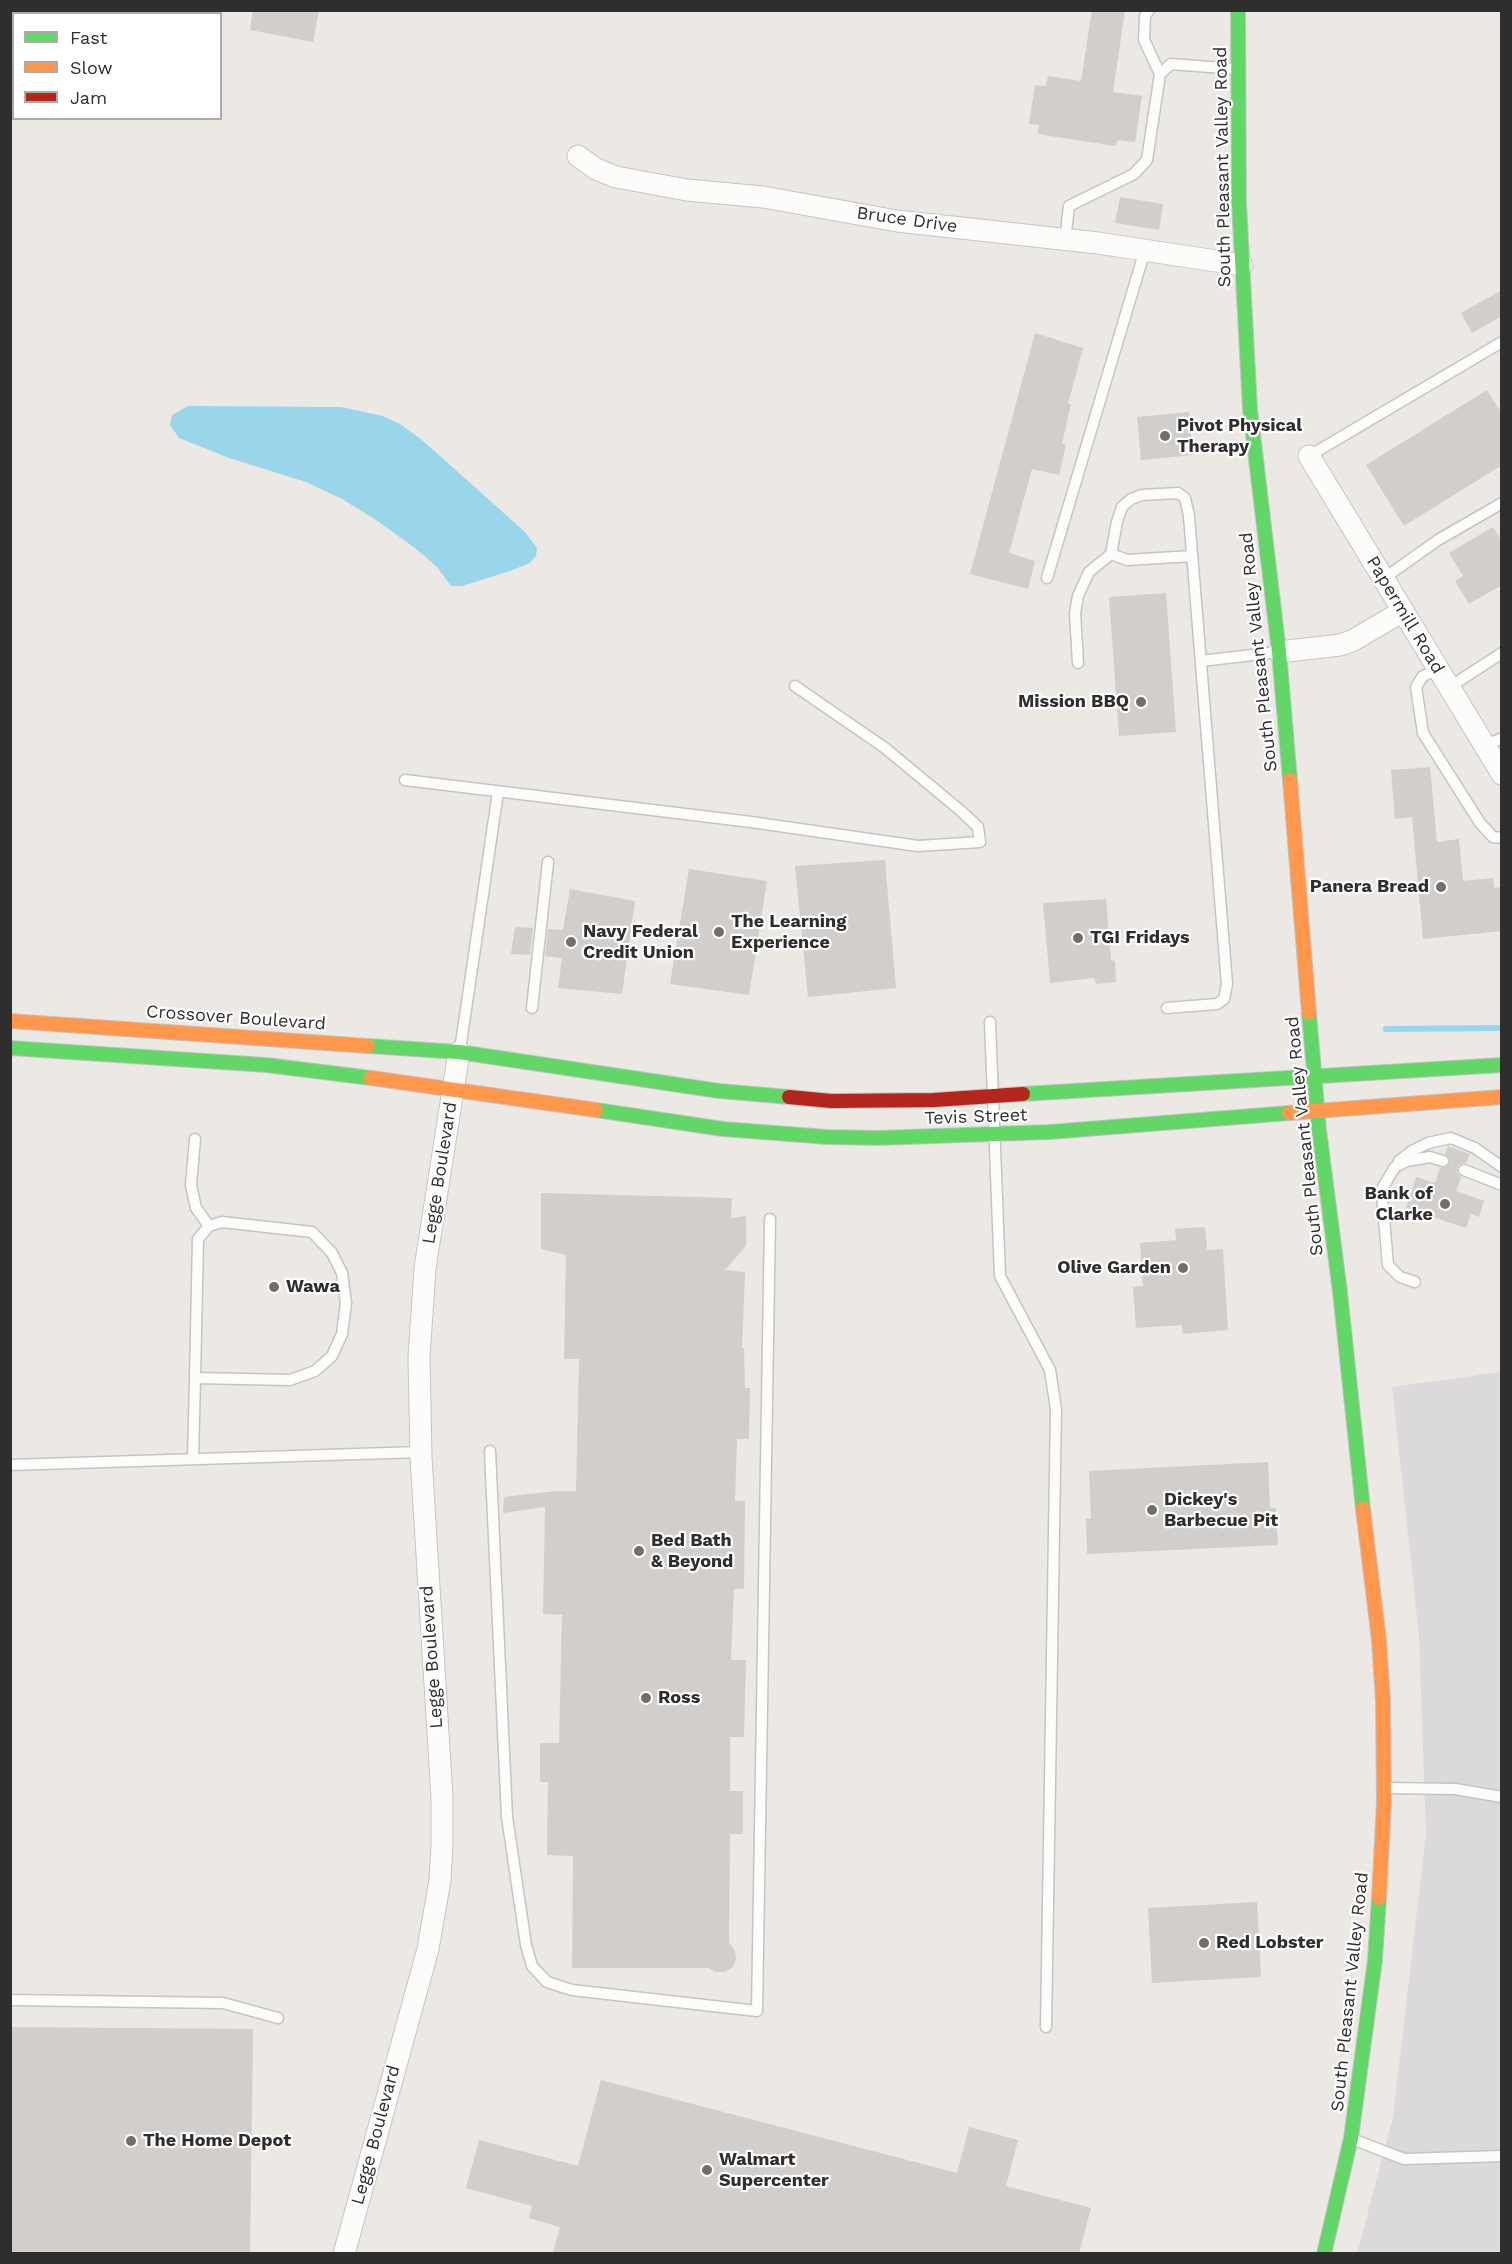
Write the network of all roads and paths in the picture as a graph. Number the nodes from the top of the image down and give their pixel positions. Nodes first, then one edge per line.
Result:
1 (1149, 10) edge
2 (1238, 10) edge
3 (1238, 69) junction
4 (1160, 74) junction
5 (578, 156) dead end
6 (1065, 240) junction
7 (1144, 250) junction
8 (1242, 265) junction
9 (1502, 342) edge
10 (1309, 456) joint
11 (1502, 503) edge
12 (1111, 554) junction
13 (1192, 556) junction
14 (1047, 578) dead end
15 (1383, 579) junction
16 (1402, 610) junction
17 (1279, 652) junction
18 (1502, 653) edge
19 (1201, 660) junction
20 (1078, 663) dead end
21 (1437, 670) junction
22 (795, 686) dead end
23 (1448, 688) junction
24 (1493, 742) edge
25 (1502, 774) edge
26 (405, 780) dead end
27 (498, 792) junction
28 (1502, 838) edge
29 (548, 862) dead end
30 (532, 1008) dead end
31 (1167, 1008) dead end
32 (10, 1021) edge
33 (990, 1022) dead end
34 (10, 1048) edge
35 (459, 1052) junction
36 (1502, 1065) edge
37 (1315, 1075) junction
38 (453, 1089) junction
39 (994, 1096) junction
40 (1502, 1097) edge
41 (1317, 1111) junction
42 (994, 1135) junction
43 (195, 1139) dead end
44 (1443, 1161) dead end
45 (1502, 1167) edge
46 (1464, 1170) dead end
47 (1391, 1172) junction
48 (1502, 1185) edge
49 (770, 1219) dead end
50 (209, 1226) junction
51 (1415, 1282) dead end
52 (195, 1377) junction
53 (490, 1451) dead end
54 (421, 1452) junction
55 (194, 1459) junction
56 (10, 1465) edge
57 (1384, 1788) junction
58 (1502, 1797) edge
59 (10, 2000) edge
60 (278, 2018) dead end
61 (1046, 2027) dead end
62 (1351, 2138) junction
63 (1502, 2156) edge
64 (344, 2253) edge
65 (1324, 2253) edge

1 - 4 lane
2 - 3 main road, South Pleasant Valley Road
3 - 4 lane
3 - 8 main road, South Pleasant Valley Road
4 - 6 lane
5 - 6 street, Bruce Drive
6 - 7 street, Bruce Drive
7 - 8 street, Bruce Drive
7 - 14 lane
8 - 17 main road, South Pleasant Valley Road
9 - 10 lane
10 - 15 street, Papermill Road
11 - 15 lane
12 - 13 lane
12 - 13 lane
12 - 20 lane
13 - 19 lane
15 - 16 street, Papermill Road
16 - 17 street
16 - 21 street, Papermill Road
17 - 19 lane
17 - 37 main road, South Pleasant Valley Road
18 - 23 lane
19 - 31 lane
21 - 23 street, Papermill Road
21 - 28 lane
22 - 27 lane
23 - 24 street, Papermill Road
24 - 25 street, Papermill Road
26 - 27 lane
27 - 35 lane
29 - 30 lane
32 - 35 main road, Crossover Boulevard
33 - 39 lane
34 - 38 main road
35 - 38 street, Legge Boulevard
35 - 39 main road, Tevis Street
36 - 37 main road, Tevis Street
37 - 39 main road, Tevis Street
37 - 41 main road, South Pleasant Valley Road
38 - 42 main road, Tevis Street
38 - 54 street, Legge Boulevard
39 - 42 lane
40 - 41 main road, Tevis Street
41 - 42 main road, Tevis Street
41 - 57 main road, South Pleasant Valley Road
42 - 61 lane
43 - 50 lane
44 - 47 lane
45 - 47 lane
46 - 48 lane
47 - 51 lane
49 - 53 lane
50 - 52 lane
50 - 52 lane
52 - 55 lane
54 - 55 lane
54 - 64 street, Legge Boulevard
55 - 56 lane
57 - 58 lane
57 - 62 main road, South Pleasant Valley Road
59 - 60 lane
62 - 63 lane
62 - 65 main road, South Pleasant Valley Road

